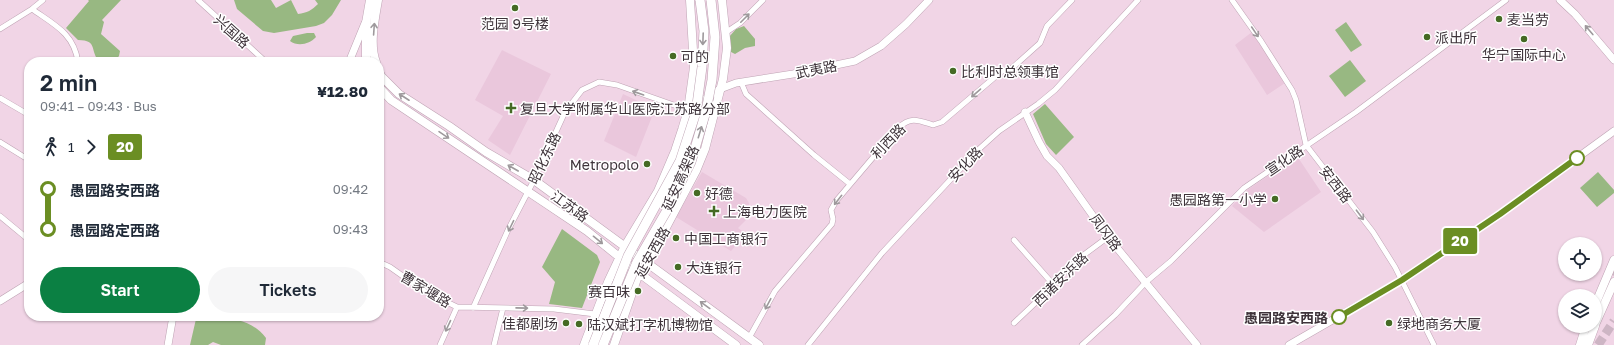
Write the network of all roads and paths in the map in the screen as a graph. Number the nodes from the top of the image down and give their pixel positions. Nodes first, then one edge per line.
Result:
1 (43, 0) edge
2 (198, 0) edge
3 (370, 0) edge
4 (378, 0) edge
5 (690, 0) edge
6 (700, 0) edge
7 (711, 0) edge
8 (722, 0) edge
9 (763, 0) edge
10 (929, 0) edge
11 (1072, 0) edge
12 (1138, 0) edge
13 (1232, 0) edge
14 (1506, 0) edge
15 (1560, 0) edge
16 (32, 9) junction
17 (366, 23) junction
18 (0, 29) edge
19 (725, 33) junction
20 (77, 57) edge
21 (261, 57) edge
22 (351, 57) edge
23 (366, 57) edge
24 (373, 57) edge
25 (1614, 60) edge
26 (384, 79) edge
27 (741, 82) junction
28 (720, 89) junction
29 (384, 92) edge
30 (0, 98) edge
31 (688, 110) junction
32 (24, 111) edge
33 (1025, 112) junction
34 (1614, 131) edge
35 (0, 142) edge
36 (1306, 145) junction
37 (24, 157) edge
38 (534, 180) junction
39 (850, 184) junction
40 (528, 191) junction
41 (0, 216) edge
42 (24, 236) edge
43 (1108, 237) junction
44 (1014, 240) dead end
45 (626, 246) junction
46 (620, 258) junction
47 (1614, 260) edge
48 (645, 261) junction
49 (384, 264) edge
50 (639, 273) junction
51 (1402, 280) junction
52 (1146, 282) junction
53 (1614, 282) edge
54 (1052, 283) junction
55 (24, 285) edge
56 (1602, 289) edge
57 (0, 301) edge
58 (457, 307) junction
59 (473, 308) junction
60 (503, 308) junction
61 (1602, 310) edge
62 (595, 314) junction
63 (172, 321) edge
64 (1014, 323) dead end
65 (1584, 333) edge
66 (1592, 333) edge
67 (749, 338) junction
68 (168, 345) edge
69 (440, 345) edge
70 (494, 345) edge
71 (584, 345) edge
72 (593, 345) edge
73 (603, 345) edge
74 (614, 345) edge
75 (736, 345) edge
76 (759, 345) edge
77 (808, 345) edge
78 (1082, 345) edge
79 (1197, 345) edge
80 (1289, 345) edge
81 (1434, 345) edge
82 (1580, 345) edge
83 (1588, 345) edge

1 - 16 street
2 - 21 street, 兴国路
3 - 17 main road
24 -> 4 main road
5 - 31 main road, 延安西路
6 -> 72 highway, 延安高架路, bridge
73 -> 7 highway, 延安高架路, bridge
8 - 19 main road, 延安西路
19 -> 9 street
10 - 27 street, 武夷路
11 -> 39 street, 利西路
12 - 33 street, 安化路
13 -> 36 street, 安西路
14 - 36 street, 宣化路
25 -> 15 street
16 - 18 street
16 - 20 street
17 - 22 street
17 - 23 main road
19 - 28 main road, 延安西路
38 -> 26 main road, 江苏路
27 - 28 street, 武夷路
27 - 39 street
28 - 31 street, 武夷路
28 - 48 main road, 延安西路
29 -> 40 main road, 江苏路
30 - 32 street
31 -> 38 street, 昭化东路
31 - 45 main road, 延安西路
33 - 43 street, 凤冈路
33 - 77 street, 安化路
34 - 51 street
35 - 37 street
36 -> 51 street, 安西路
36 - 52 street, 宣化路
38 - 40 street, 昭化东路
38 - 45 main road, 江苏路
39 -> 67 street, 利西路
40 -> 46 main road, 江苏路
40 -> 59 street, 昭化东路
41 - 42 street
43 - 52 street, 凤冈路
43 - 54 street, 西诸安浜路
44 - 54 street
45 - 46 main road, 延安西路
45 - 48 main road, 江苏路
46 - 50 main road, 江苏路
46 - 62 main road, 延安西路
47 - 56 main road
48 - 50 main road, 延安西路
67 -> 48 main road, 江苏路
49 - 58 street, 曹家堰路
50 - 74 main road, 延安西路
50 - 75 main road, 江苏路
51 - 80 street
51 - 81 street, 安西路
52 - 78 street, 宣化路
52 - 79 street, 凤冈路
53 - 61 main road
54 - 64 street, 西诸安浜路
55 - 57 street
58 - 59 street, 曹家堰路
58 -> 69 street
59 - 60 street, 曹家堰路
60 -> 62 street, 曹家堰路
60 - 70 street
62 - 71 main road, 延安西路
63 - 68 street
65 - 82 main road
66 - 83 main road
67 - 76 main road, 江苏路

